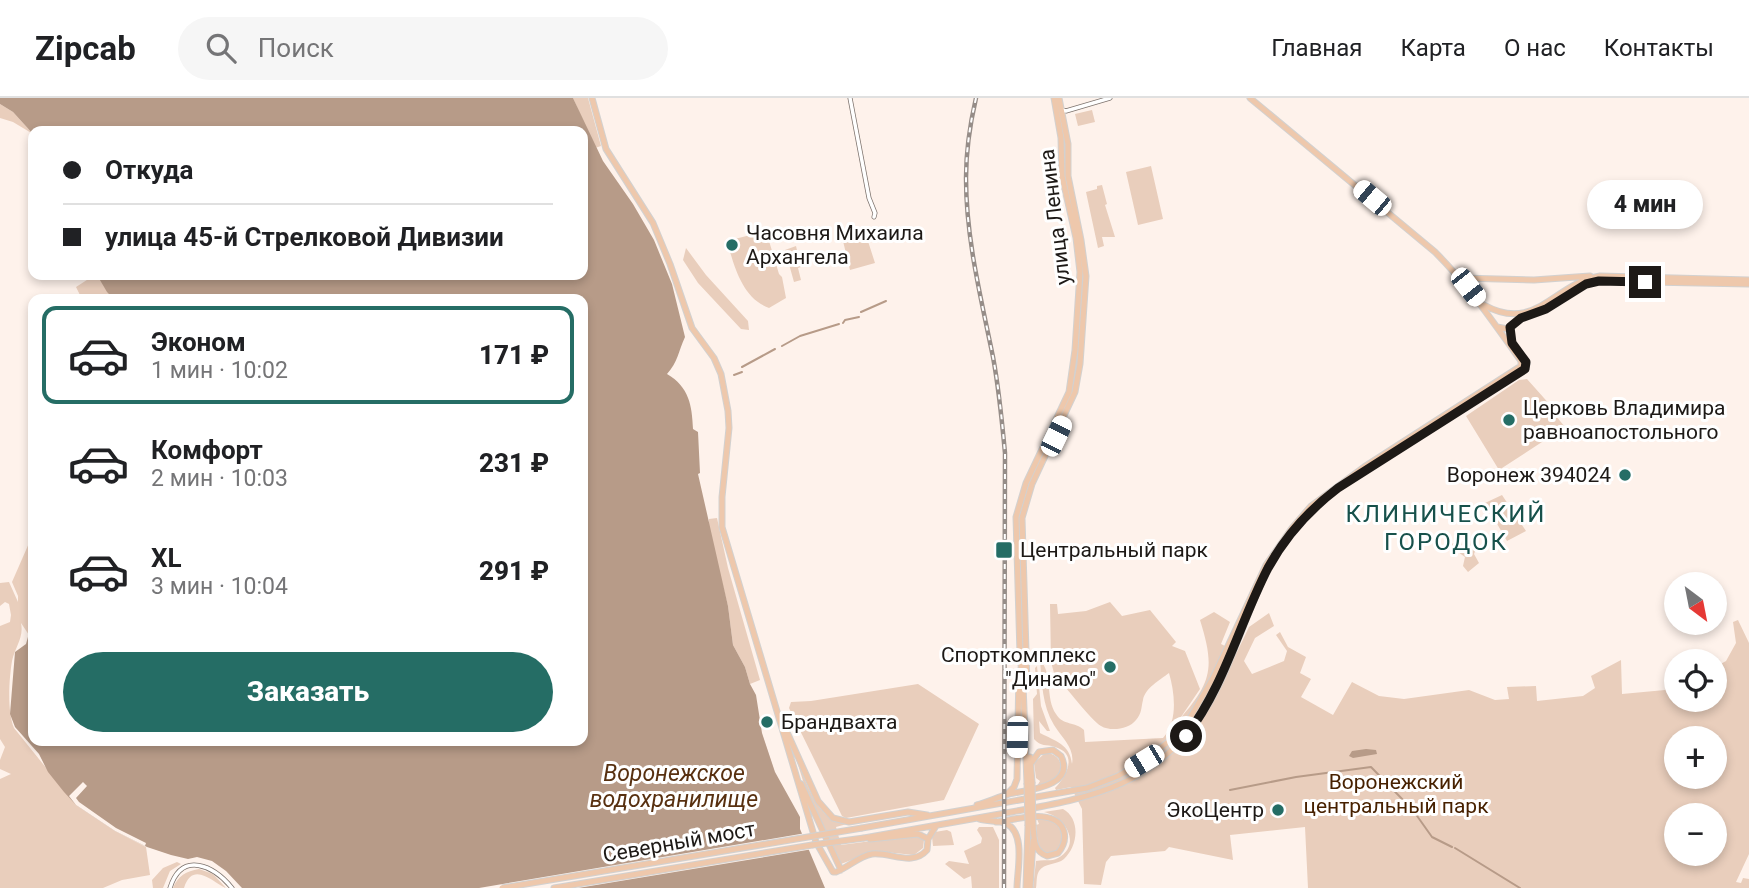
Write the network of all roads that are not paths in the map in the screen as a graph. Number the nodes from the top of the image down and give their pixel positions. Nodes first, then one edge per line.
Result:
1 (592, 98) edge
2 (850, 98) edge
3 (1056, 98) edge
4 (1110, 98) edge
5 (1250, 98) edge
6 (1059, 110) junction
7 (874, 217) dead end
8 (1600, 276) junction
9 (1461, 278) junction
10 (1749, 282) edge
11 (1481, 304) junction
12 (1504, 314) junction
13 (1496, 326) junction
14 (1511, 326) junction
15 (1524, 363) junction
16 (1242, 621) junction
17 (1023, 637) junction
18 (1020, 654) junction
19 (778, 713) junction
20 (794, 768) junction
21 (1031, 768) junction
22 (1030, 783) junction
23 (1007, 794) junction
24 (968, 809) junction
25 (930, 816) junction
26 (976, 819) junction
27 (996, 822) junction
28 (936, 826) junction
29 (1032, 827) junction
30 (864, 838) junction
31 (928, 839) junction
32 (837, 871) junction
33 (170, 888) edge
34 (232, 888) edge
35 (502, 888) edge
36 (554, 888) edge
37 (1017, 888) edge
38 (1028, 888) edge

1 - 19 main road
2 - 7 street
3 - 6 main road, улица Ленина
4 - 6 street
5 - 9 main road
6 - 17 main road, улица Ленина
8 - 9 main road
8 - 10 main road
8 - 12 main road
9 - 11 main road
10 - 14 main road
11 - 12 main road
11 - 13 main road
12 - 13 main road
12 - 14 main road
13 - 14 main road
13 - 15 main road
14 - 15 main road
15 - 16 main road
16 - 24 main road
16 - 26 main road
17 - 18 main road, улица Ленина
17 - 21 main road, улица Ленина
18 - 22 main road, улица Ленина
18 - 23 main road
19 - 20 main road
19 - 25 main road
20 - 32 main road
20 - 32 main road
21 - 22 main road, улица Ленина
21 - 23 main road
22 - 29 main road, bridge
23 - 24 main road
24 - 25 main road
25 - 35 main road, Северный мост, bridge
26 - 27 main road
26 - 28 main road
27 - 29 main road
27 - 37 main road
28 - 30 main road
28 - 31 main road
29 - 38 main road
30 - 31 main road
30 - 36 main road, Северный мост, bridge
31 - 32 main road
33 - 34 street

